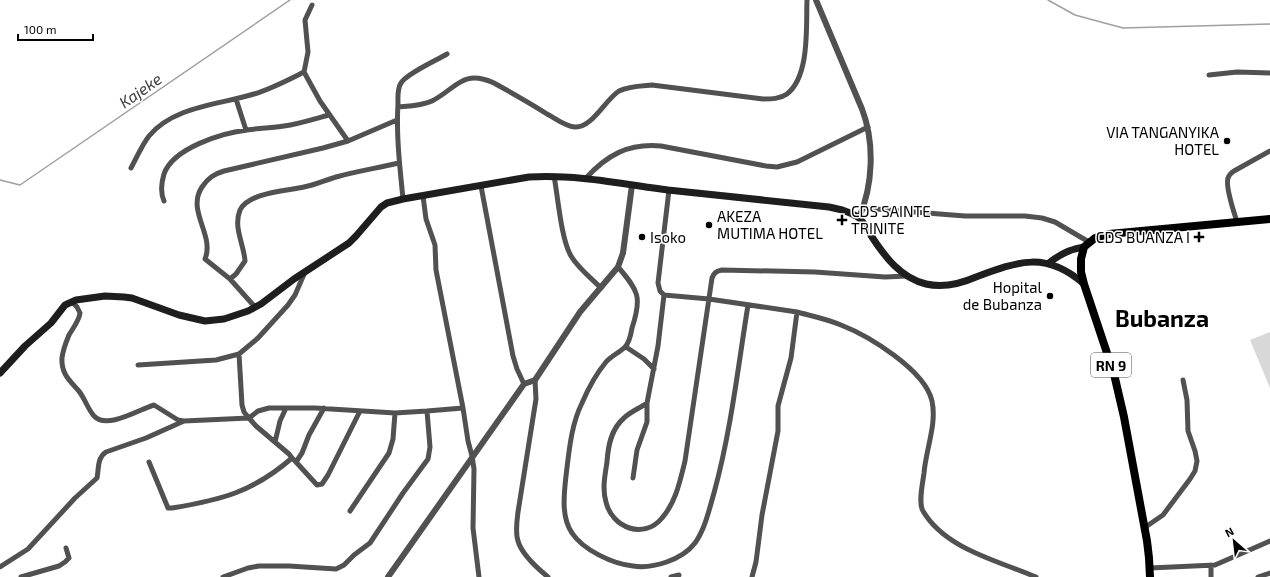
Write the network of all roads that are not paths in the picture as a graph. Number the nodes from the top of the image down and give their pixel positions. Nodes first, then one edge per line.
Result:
1 (807, 0) edge
2 (816, 0) edge
3 (312, 5) dead end
4 (447, 54) dead end
5 (304, 72) junction
6 (1270, 73) edge
7 (1209, 75) dead end
8 (236, 99) junction
9 (398, 107) junction
10 (329, 115) junction
11 (397, 120) junction
12 (868, 127) junction
13 (246, 130) junction
14 (348, 141) junction
15 (1270, 152) edge
16 (399, 163) junction
17 (131, 168) dead end
18 (554, 176) junction
19 (586, 179) junction
20 (632, 185) junction
21 (481, 186) junction
22 (669, 190) junction
23 (423, 196) junction
24 (403, 199) junction
25 (164, 201) dead end
26 (863, 208) junction
27 (859, 218) junction
28 (1270, 219) edge
29 (1237, 222) junction
30 (1087, 245) junction
31 (1049, 263) junction
32 (618, 267) junction
33 (306, 271) junction
34 (908, 276) junction
35 (230, 278) junction
36 (1084, 284) junction
37 (601, 288) junction
38 (664, 295) junction
39 (709, 299) junction
40 (72, 302) junction
41 (748, 305) junction
42 (255, 307) junction
43 (797, 312) junction
44 (626, 347) junction
45 (239, 354) junction
46 (138, 365) dead end
47 (654, 369) junction
48 (0, 373) edge
49 (535, 380) junction
50 (1183, 380) dead end
51 (524, 384) junction
52 (647, 404) junction
53 (286, 408) junction
54 (324, 408) junction
55 (463, 408) junction
56 (360, 411) junction
57 (427, 411) junction
58 (395, 413) junction
59 (249, 418) junction
60 (184, 420) junction
61 (275, 442) junction
62 (472, 456) junction
63 (294, 460) junction
64 (149, 462) dead end
65 (633, 478) dead end
66 (350, 511) dead end
67 (1144, 528) junction
68 (1270, 541) edge
69 (66, 548) dead end
70 (1211, 565) junction
71 (0, 567) edge
72 (1150, 568) junction
73 (1270, 572) edge
74 (679, 575) dead end
75 (21, 577) edge
76 (223, 577) edge
77 (388, 577) edge
78 (478, 577) edge
79 (548, 577) edge
80 (671, 577) edge
81 (752, 577) edge
82 (1036, 577) edge
83 (1150, 577) edge
84 (1211, 577) edge
85 (1258, 577) edge

1 - 9 street
2 - 12 street
3 - 5 street
4 - 9 street
5 - 8 street
5 - 10 street
6 - 7 street
8 - 13 street
8 - 17 street
9 - 11 street
10 - 13 street
10 - 14 street
11 - 14 street
11 - 16 street
12 - 19 street
12 - 26 street
13 - 25 street
14 - 35 street
15 - 29 street
16 - 24 street
16 - 35 street
18 - 19 main road
18 - 21 main road
18 - 37 street
19 - 20 main road
20 - 22 main road
20 - 32 street
21 - 23 main road
21 - 51 street
22 - 27 main road
22 - 38 street
23 - 24 main road
23 - 55 street
24 - 33 main road
26 - 27 street
26 - 30 street
27 - 34 main road
28 - 29 main road
29 - 30 main road
30 - 31 main road
30 - 36 main road, RN 9
31 - 34 main road
31 - 36 main road
32 - 37 street
32 - 44 street
33 - 42 main road
33 - 45 street
34 - 39 street
35 - 42 street
36 - 67 main road, RN 9
37 - 49 street
38 - 39 street
38 - 47 street
39 - 41 street
39 - 52 street
40 - 42 main road
40 - 48 main road
40 - 60 street
41 - 43 street
41 - 44 street
43 - 81 street
43 - 82 street
44 - 47 street
45 - 46 street
45 - 59 street
47 - 52 street
49 - 51 street
49 - 79 street
50 - 67 street
51 - 62 street
52 - 65 street
53 - 54 street
53 - 59 street
53 - 61 street
54 - 56 street
54 - 63 street
55 - 57 street
55 - 62 street
56 - 58 street
56 - 63 street
57 - 58 street
57 - 76 street
58 - 66 street
59 - 60 street
59 - 61 street
60 - 71 street
61 - 63 street
62 - 77 street
62 - 78 street
63 - 64 street
67 - 72 main road, RN 9
68 - 70 street
69 - 75 street
70 - 72 street
70 - 84 street
72 - 83 main road, RN 9
73 - 85 street
74 - 80 street

